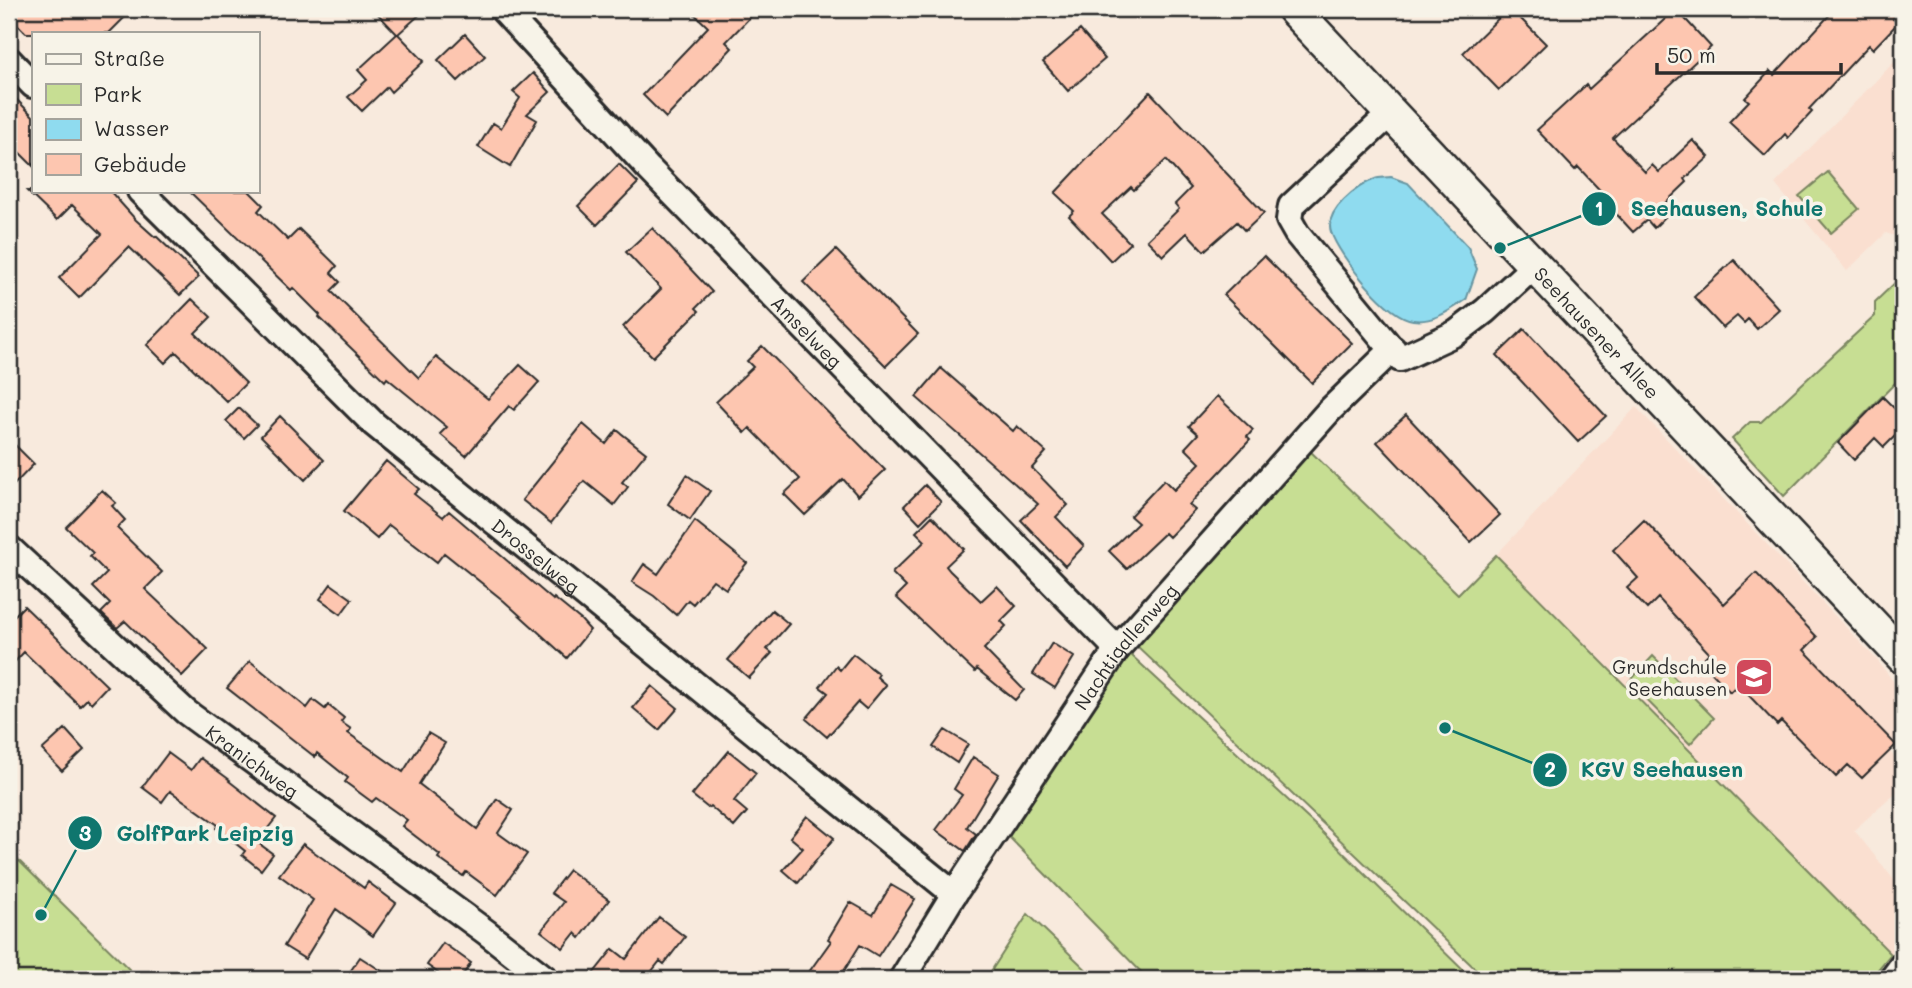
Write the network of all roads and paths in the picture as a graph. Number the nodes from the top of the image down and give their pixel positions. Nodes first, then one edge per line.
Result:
1 (502, 9) edge
2 (1293, 9) edge
3 (9, 60) edge
4 (32, 84) edge
5 (1391, 113) junction
6 (141, 192) edge
7 (1534, 266) junction
8 (1393, 349) junction
9 (9, 548) edge
10 (1117, 649) junction
11 (1903, 657) edge
12 (954, 894) junction
13 (1903, 964) edge
14 (546, 979) edge
15 (902, 979) edge
16 (1892, 979) edge

1 - 10 street, Amselweg
2 - 5 street, Seehausener Allee
3 - 4 street
5 - 7 street, Seehausener Allee
5 - 8 street
6 - 12 street, Drosselweg
7 - 8 street
7 - 11 street, Seehausener Allee
8 - 10 street, Nachtigallenweg
9 - 14 street, Kranichweg
10 - 12 street, Nachtigallenweg
12 - 15 street, Nachtigallenweg
13 - 16 street

